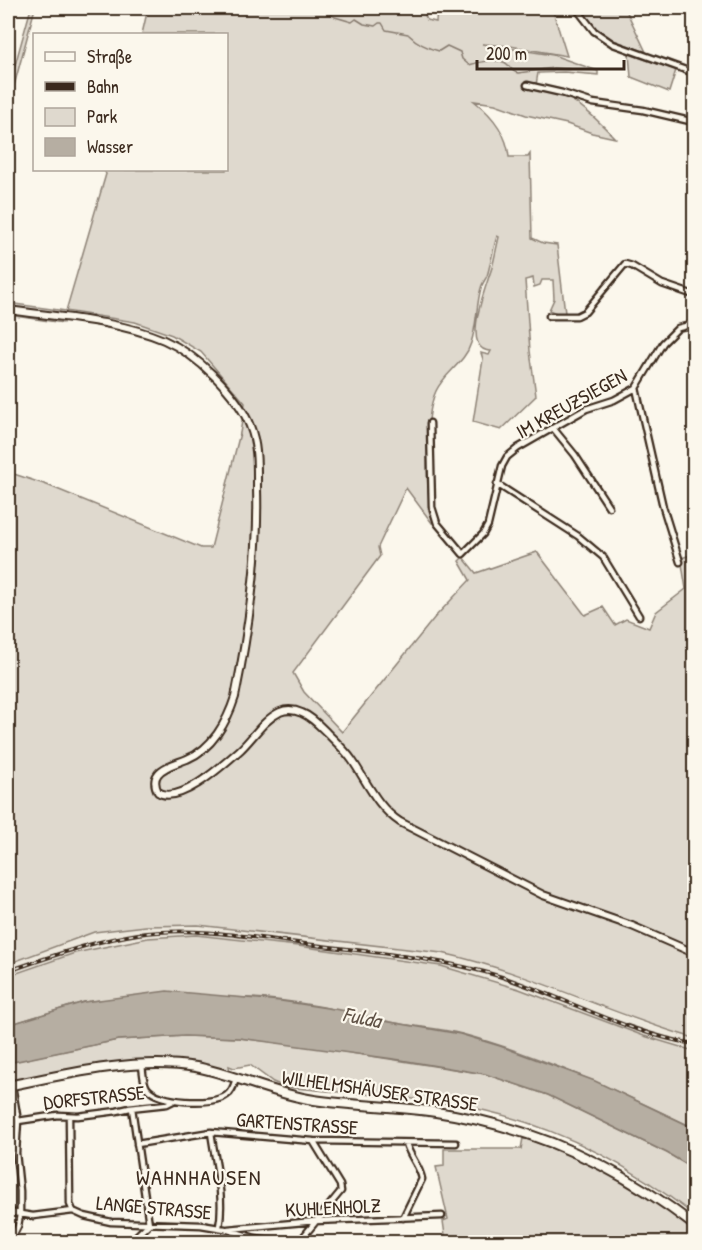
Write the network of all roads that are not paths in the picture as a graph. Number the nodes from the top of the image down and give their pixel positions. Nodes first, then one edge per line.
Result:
1 (576, 8) edge
2 (694, 74) edge
3 (527, 85) dead end
4 (694, 122) edge
5 (694, 295) edge
6 (8, 310) edge
7 (549, 316) dead end
8 (694, 324) edge
9 (636, 388) junction
10 (430, 423) dead end
11 (553, 428) junction
12 (498, 484) junction
13 (609, 507) dead end
14 (680, 562) dead end
15 (639, 616) dead end
16 (694, 953) edge
17 (142, 1065) junction
18 (236, 1079) junction
19 (10, 1086) edge
20 (173, 1101) junction
21 (132, 1108) junction
22 (69, 1116) junction
23 (18, 1120) junction
24 (211, 1132) junction
25 (313, 1141) junction
26 (406, 1143) junction
27 (456, 1143) dead end
28 (137, 1144) junction
29 (73, 1211) junction
30 (8, 1212) edge
31 (20, 1215) junction
32 (442, 1216) dead end
33 (402, 1218) junction
34 (315, 1221) junction
35 (149, 1224) junction
36 (694, 1225) edge
37 (222, 1228) junction
38 (10, 1242) edge
39 (119, 1242) edge
40 (286, 1242) edge
41 (299, 1242) edge

1 - 2 street
3 - 4 street
5 - 7 street
6 - 16 street
8 - 9 street, IM KREUZSIEGEN
9 - 11 street, IM KREUZSIEGEN
9 - 14 street
10 - 12 street, IM KREUZSIEGEN
11 - 12 street, IM KREUZSIEGEN
11 - 13 street
12 - 15 street
17 - 18 main road, WILHELMSHÄUSER STRASSE
17 - 19 main road, WILHELMSHÄUSER STRASSE
17 - 20 street, DORFSTRASSE
18 - 20 street, DORFSTRASSE
18 - 36 main road, WILHELMSHÄUSER STRASSE
19 - 23 street
20 - 21 street, DORFSTRASSE
21 - 22 street, DORFSTRASSE
21 - 28 street
22 - 23 street, DORFSTRASSE
22 - 29 street
23 - 31 street
24 - 25 street, GARTENSTRASSE
24 - 28 street, GARTENSTRASSE
24 - 37 street
25 - 26 street, GARTENSTRASSE
25 - 34 street
26 - 27 street, GARTENSTRASSE
26 - 33 street
28 - 35 street
29 - 31 street, LANGE STRASSE
29 - 35 street, LANGE STRASSE
30 - 31 street, LANGE STRASSE
31 - 38 street
32 - 33 street, KUHLENHOLZ
33 - 34 street, KUHLENHOLZ
34 - 37 street, KUHLENHOLZ
34 - 41 street
35 - 37 street, LANGE STRASSE
35 - 39 street
37 - 40 street, LANGE STRASSE

